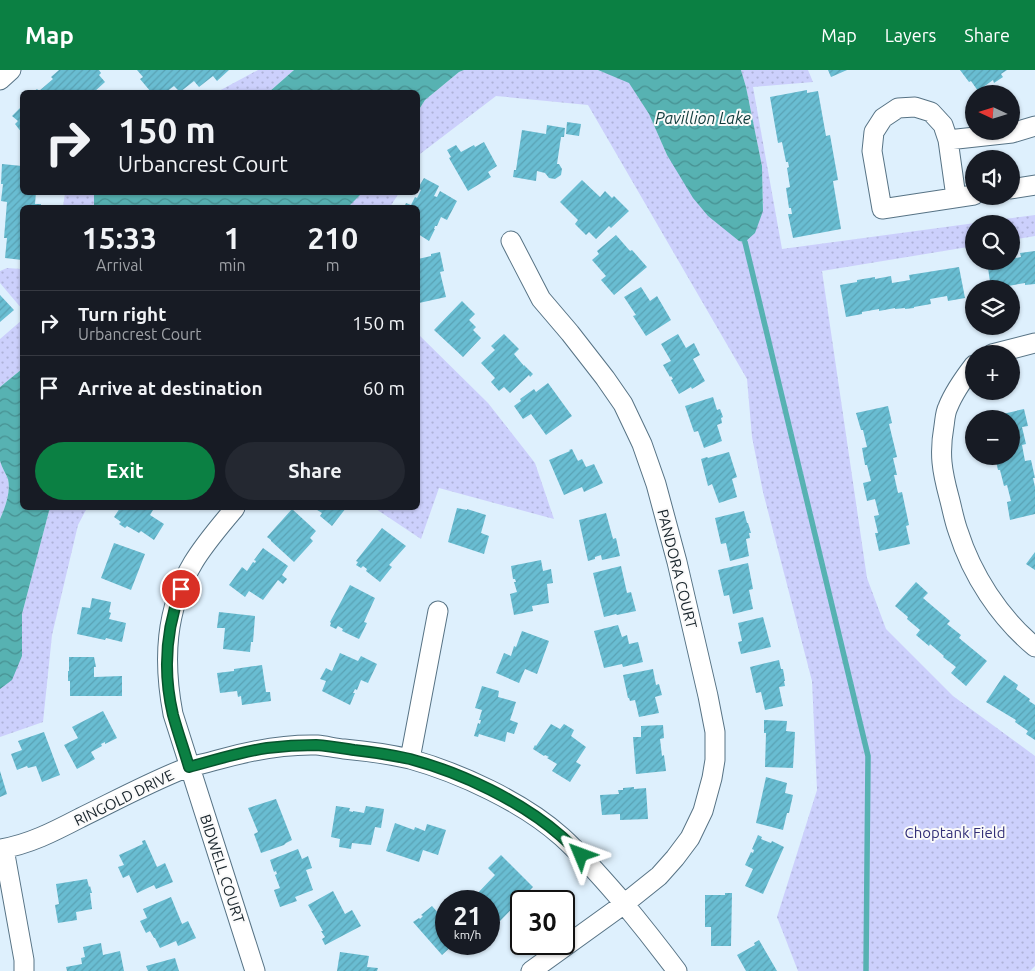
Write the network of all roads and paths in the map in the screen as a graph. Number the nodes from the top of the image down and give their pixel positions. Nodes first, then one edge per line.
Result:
1 (11, 70) edge
2 (0, 80) edge
3 (1035, 126) edge
4 (948, 140) junction
5 (1035, 185) edge
6 (1020, 187) edge
7 (965, 196) edge
8 (512, 241) dead end
9 (1035, 343) edge
10 (1020, 347) edge
11 (965, 378) edge
12 (233, 510) edge
13 (438, 611) dead end
14 (1035, 647) edge
15 (410, 759) junction
16 (189, 767) junction
17 (2, 849) edge
18 (624, 904) junction
19 (24, 971) edge
20 (255, 971) edge
21 (531, 971) edge
22 (677, 971) edge

1 - 2 street
3 - 4 street
4 - 7 street
4 - 7 street
5 - 6 street
8 - 18 street, PANDORA COURT
9 - 10 street
11 - 14 street
12 - 16 street, BIDWELL COURT
13 - 15 street
15 - 16 street, RINGOLD DRIVE
15 - 18 street, RINGOLD DRIVE
16 - 17 street, RINGOLD DRIVE
16 - 20 street, BIDWELL COURT
17 - 19 street
18 - 21 street, PANDORA COURT
18 - 22 street, RINGOLD DRIVE

